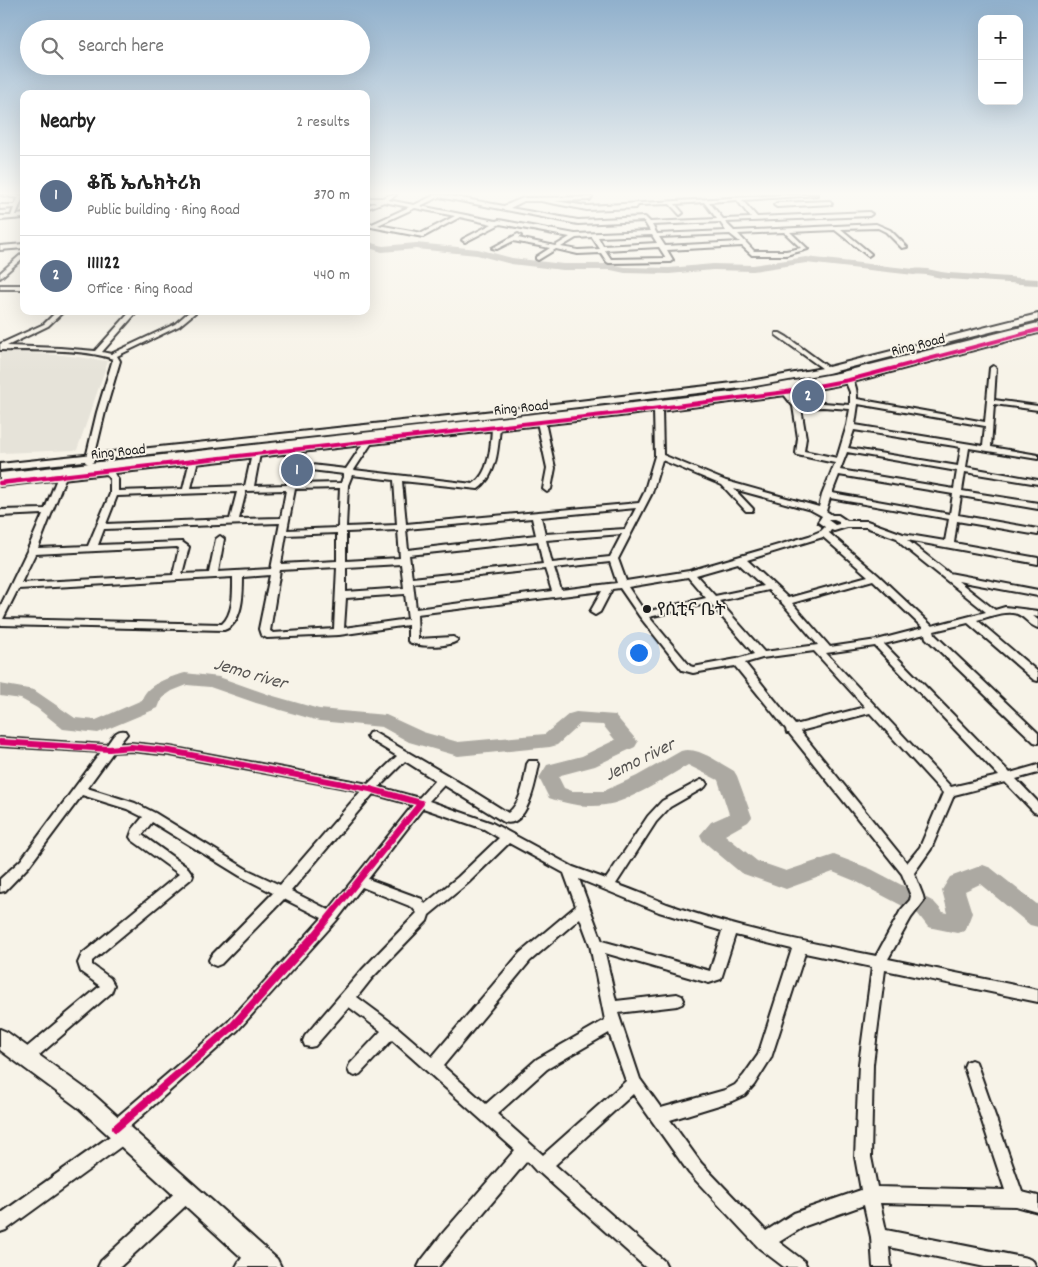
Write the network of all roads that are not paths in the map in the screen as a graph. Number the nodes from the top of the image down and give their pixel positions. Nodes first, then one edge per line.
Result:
1 (544, 254) edge
2 (605, 254) edge
3 (667, 254) edge
4 (20, 258) edge
5 (538, 258) dead end
6 (0, 276) edge
7 (0, 287) edge
8 (20, 287) edge
9 (57, 315) edge
10 (131, 315) edge
11 (189, 315) edge
12 (1038, 317) edge
13 (1038, 328) edge
14 (778, 334) dead end
15 (0, 348) edge
16 (96, 354) junction
17 (112, 356) junction
18 (993, 368) dead end
19 (828, 370) junction
20 (850, 380) junction
21 (786, 392) junction
22 (992, 402) junction
23 (855, 404) junction
24 (798, 406) junction
25 (1038, 408) edge
26 (658, 409) junction
27 (541, 422) junction
28 (990, 425) junction
29 (496, 427) junction
30 (851, 427) junction
31 (369, 441) junction
32 (965, 446) junction
33 (844, 449) junction
34 (987, 449) junction
35 (289, 450) junction
36 (256, 454) junction
37 (659, 456) junction
38 (1038, 457) edge
39 (89, 460) junction
40 (194, 460) junction
41 (838, 461) junction
42 (291, 464) junction
43 (0, 468) edge
44 (961, 469) junction
45 (108, 470) junction
46 (0, 472) edge
47 (836, 472) junction
48 (348, 473) junction
49 (62, 476) junction
50 (0, 477) edge
51 (398, 479) junction
52 (1038, 482) edge
53 (0, 483) edge
54 (723, 483) junction
55 (291, 486) junction
56 (344, 486) junction
57 (245, 489) junction
58 (547, 489) dead end
59 (186, 492) junction
60 (958, 492) junction
61 (114, 494) junction
62 (826, 495) junction
63 (642, 505) junction
64 (1038, 506) edge
65 (749, 509) dead end
66 (47, 511) junction
67 (0, 513) edge
68 (826, 514) junction
69 (536, 515) junction
70 (953, 516) junction
71 (284, 520) junction
72 (234, 521) junction
73 (844, 524) junction
74 (100, 527) junction
75 (403, 527) junction
76 (827, 530) junction
77 (342, 531) junction
78 (629, 531) junction
79 (1038, 532) edge
80 (282, 533) junction
81 (901, 536) junction
82 (541, 538) junction
83 (220, 539) dead end
84 (949, 544) junction
85 (92, 548) junction
86 (32, 551) junction
87 (405, 557) junction
88 (613, 559) junction
89 (741, 560) junction
90 (1038, 561) edge
91 (340, 564) junction
92 (548, 565) junction
93 (275, 569) junction
94 (238, 573) junction
95 (213, 574) junction
96 (690, 574) junction
97 (945, 575) junction
98 (177, 576) junction
99 (875, 577) junction
100 (14, 586) junction
101 (409, 586) junction
102 (623, 586) junction
103 (609, 587) junction
104 (770, 587) junction
105 (1038, 593) edge
106 (558, 594) junction
107 (342, 595) junction
108 (714, 600) junction
109 (786, 602) junction
110 (595, 612) dead end
111 (1022, 612) junction
112 (993, 613) junction
113 (1038, 614) edge
114 (643, 615) junction
115 (413, 616) junction
116 (0, 617) edge
117 (971, 620) junction
118 (0, 622) edge
119 (1038, 625) edge
120 (929, 629) junction
121 (338, 632) junction
122 (453, 640) dead end
123 (877, 642) junction
124 (816, 648) junction
125 (828, 650) junction
126 (761, 655) junction
127 (738, 662) junction
128 (1038, 678) edge
129 (872, 709) junction
130 (791, 730) junction
131 (121, 734) dead end
132 (373, 736) dead end
133 (1038, 739) edge
134 (0, 742) edge
135 (109, 749) junction
136 (403, 756) junction
137 (534, 764) dead end
138 (1038, 769) edge
139 (443, 778) junction
140 (1007, 778) junction
141 (701, 784) dead end
142 (370, 789) junction
143 (78, 790) junction
144 (949, 792) junction
145 (421, 803) junction
146 (1038, 809) edge
147 (151, 816) junction
148 (508, 837) junction
149 (569, 870) junction
150 (907, 872) junction
151 (361, 881) junction
152 (608, 886) junction
153 (0, 887) edge
154 (282, 892) junction
155 (584, 906) junction
156 (424, 912) junction
157 (331, 917) junction
158 (730, 928) junction
159 (596, 945) junction
160 (800, 946) junction
161 (216, 960) dead end
162 (878, 963) junction
163 (1038, 996) edge
164 (348, 998) junction
165 (677, 1000) dead end
166 (612, 1015) junction
167 (391, 1030) junction
168 (0, 1038) edge
169 (310, 1040) dead end
170 (25, 1058) junction
171 (971, 1067) dead end
172 (432, 1068) junction
173 (354, 1069) dead end
174 (634, 1083) junction
175 (485, 1115) junction
176 (658, 1116) junction
177 (120, 1132) junction
178 (525, 1151) junction
179 (542, 1166) junction
180 (188, 1192) junction
181 (870, 1195) junction
182 (1016, 1198) junction
183 (1038, 1204) edge
184 (0, 1224) edge
185 (879, 1237) junction
186 (765, 1242) junction
187 (257, 1263) edge
188 (108, 1267) edge
189 (428, 1267) edge
190 (658, 1267) edge
191 (798, 1267) edge
192 (882, 1267) edge
193 (1027, 1267) edge

1 - 5 street
2 - 3 street
4 - 6 street
7 - 8 street
9 - 15 street
10 - 16 street
11 - 17 street
12 - 19 street
13 - 20 street
13 - 39 highway, Ring Road
13 - 50 highway, Ring Road
14 - 19 street
15 - 16 street
16 - 17 street
17 - 39 street
18 - 22 street
19 - 39 street
20 - 21 street
20 - 23 street
21 - 24 street
21 - 26 street
22 - 25 street
22 - 28 street
23 - 24 street
23 - 28 street
23 - 30 street
24 - 41 street
26 - 27 street
26 - 37 street
27 - 29 street
27 - 58 street
28 - 34 street
29 - 31 street
29 - 51 street
30 - 32 street
30 - 33 street
31 - 35 street
31 - 48 street
32 - 34 street
32 - 44 street
33 - 41 street
33 - 44 street
34 - 38 street
35 - 36 street
35 - 42 street
36 - 40 street
36 - 57 street
37 - 54 street
37 - 63 street
39 - 43 street
39 - 46 highway, Ring Road
40 - 45 street
40 - 59 street
41 - 47 street
42 - 48 street
42 - 55 street
44 - 52 street
44 - 60 street
45 - 49 street
45 - 61 street
47 - 60 street
47 - 62 street
48 - 51 street
48 - 56 street
49 - 53 street
49 - 66 street
51 - 75 street
54 - 65 street
54 - 68 street
55 - 56 street
55 - 57 street
55 - 71 street
56 - 77 street
57 - 59 street
57 - 72 street
59 - 61 street
60 - 64 street
60 - 70 street
61 - 74 street
62 - 68 street
62 - 70 street
63 - 69 street
63 - 78 street
66 - 67 street
66 - 86 street
68 - 73 street
68 - 76 street
69 - 75 street
69 - 82 street
70 - 79 street
70 - 84 street
71 - 72 street
71 - 80 street
72 - 74 street
73 - 76 street
73 - 81 street
74 - 85 street
75 - 77 street
75 - 87 street
76 - 89 street
76 - 99 street
77 - 80 street
77 - 91 street
78 - 82 street
78 - 88 street
80 - 93 street
81 - 84 street
81 - 97 street
82 - 87 street
82 - 92 street
83 - 95 street
84 - 90 street
85 - 86 street
85 - 98 street
86 - 100 street
87 - 91 street
87 - 101 street
88 - 92 street
88 - 102 street
89 - 96 street
89 - 104 street
91 - 93 street
91 - 107 street
92 - 101 street
92 - 106 street
93 - 94 street
93 - 121 street
94 - 95 street
94 - 118 street
95 - 98 street
96 - 102 street
96 - 108 street
97 - 105 street
97 - 112 street
98 - 100 street
99 - 109 street
99 - 120 street
100 - 116 street
101 - 107 street
101 - 115 street
102 - 103 street
102 - 114 street
103 - 106 street
103 - 110 street
104 - 108 street
104 - 109 street
106 - 115 street
107 - 121 street
108 - 114 street
108 - 126 street
109 - 125 street
111 - 112 street
111 - 113 street
111 - 119 street
112 - 117 street
114 - 127 street
115 - 121 street
115 - 122 street
117 - 120 street
117 - 128 street
120 - 123 street
120 - 133 street
123 - 125 street
123 - 140 street
124 - 125 street
124 - 126 street
124 - 129 street
126 - 127 street
127 - 130 street
129 - 130 street
129 - 144 street
130 - 150 street
131 - 135 street
132 - 136 street
134 - 135 street
135 - 142 street
135 - 143 street
136 - 139 street
136 - 142 street
137 - 139 street
138 - 140 street
139 - 145 street
140 - 144 street
140 - 146 street
141 - 152 street
142 - 145 street
142 - 154 street
143 - 147 street
143 - 153 street
144 - 150 street
145 - 148 street
145 - 151 street
147 - 154 street
147 - 170 street
148 - 149 street
148 - 156 street
149 - 152 street
149 - 155 street
150 - 162 street
151 - 156 street
151 - 157 street
152 - 158 street
154 - 157 street
154 - 161 street
155 - 159 street
155 - 172 street
156 - 164 street
157 - 177 street
158 - 159 street
158 - 160 street
159 - 166 street
160 - 162 street
160 - 176 street
162 - 163 street
162 - 181 street
164 - 167 street
164 - 169 street
165 - 166 street
166 - 174 street
166 - 175 street
167 - 172 street
167 - 173 street
168 - 170 street
170 - 177 street
171 - 182 street
172 - 175 street
174 - 176 street
174 - 179 street
175 - 178 street
176 - 186 street
177 - 180 street
177 - 184 street
178 - 179 street
178 - 189 street
179 - 190 street
180 - 187 street
180 - 188 street
181 - 182 street
181 - 185 street
181 - 186 street
182 - 183 street
185 - 192 street
185 - 193 street
186 - 191 street

